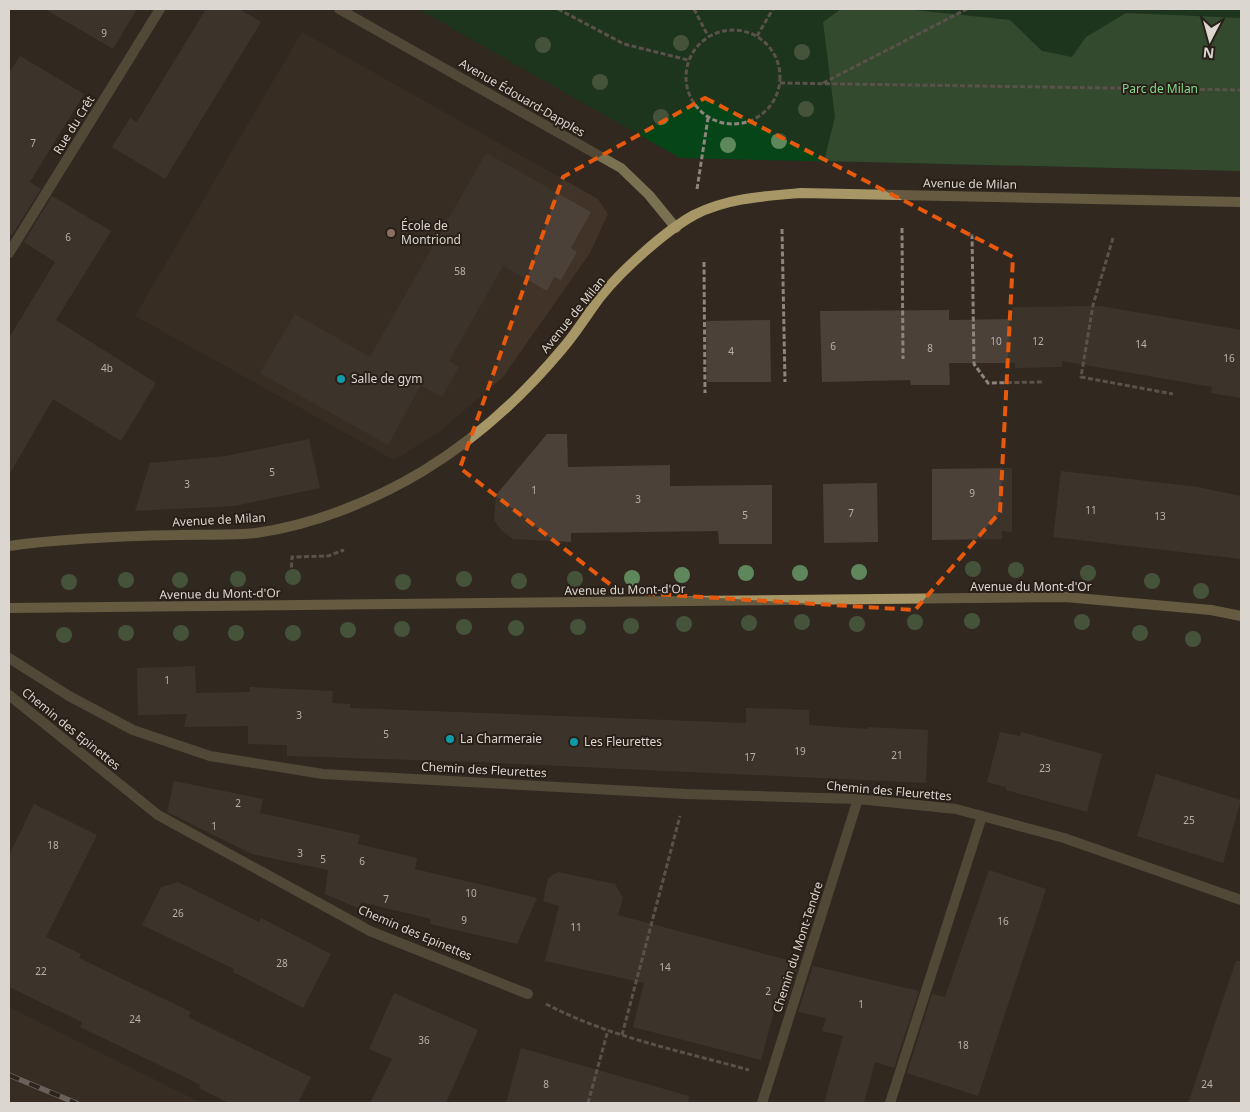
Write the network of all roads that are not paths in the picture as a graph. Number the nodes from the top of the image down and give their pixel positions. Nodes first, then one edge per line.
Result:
1 (160, 9) edge
2 (339, 9) edge
3 (1241, 202) edge
4 (676, 228) junction
5 (9, 254) edge
6 (9, 546) edge
7 (9, 608) edge
8 (1241, 616) edge
9 (9, 658) edge
10 (9, 695) edge
11 (858, 799) junction
12 (982, 816) junction
13 (1241, 900) edge
14 (528, 994) road end
15 (762, 1103) edge
16 (890, 1103) edge

1 - 5 street, Rue du Crêt
2 - 4 street, Avenue Édouard-Dapples
3 - 4 street, Avenue de Milan
4 - 6 street, Avenue de Milan
7 - 8 street, Avenue du Mont-d'Or
9 - 11 street, Chemin des Fleurettes
10 - 14 street, Chemin des Epinettes
11 - 12 street, Chemin des Fleurettes
11 - 15 street, Chemin du Mont-Tendre
12 - 13 street, Chemin des Fleurettes
12 - 16 street

